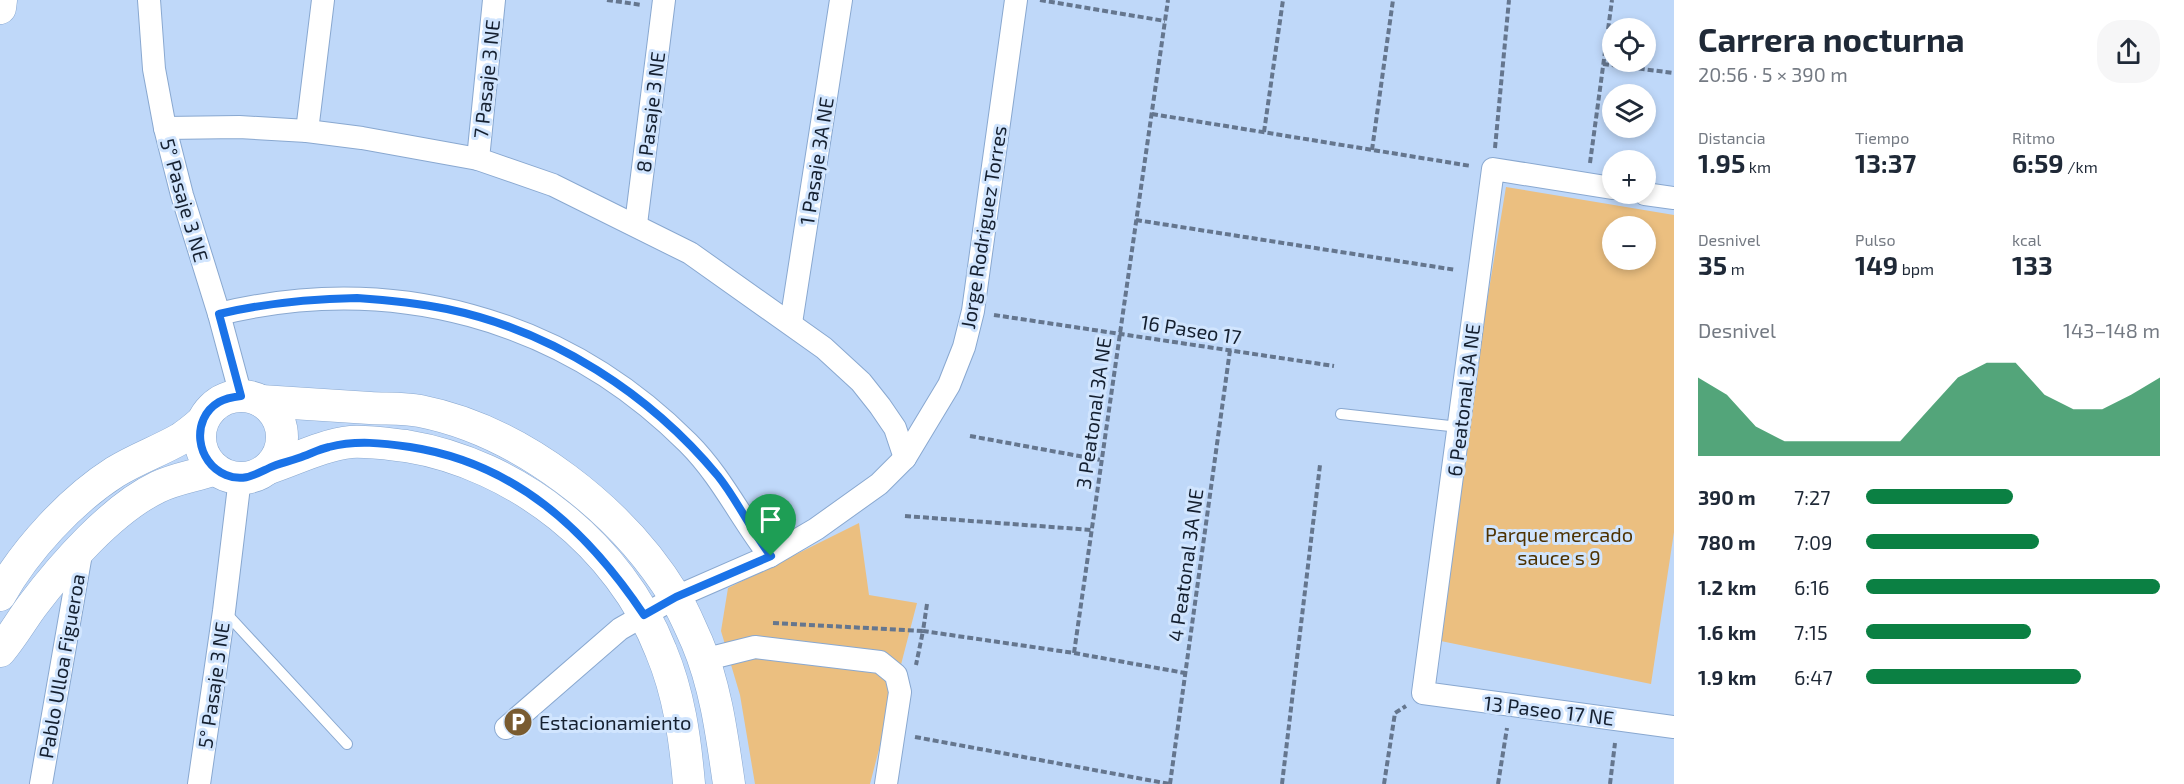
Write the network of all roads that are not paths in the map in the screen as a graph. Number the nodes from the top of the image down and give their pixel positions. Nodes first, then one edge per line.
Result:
1 (2, 0) edge
2 (149, 0) edge
3 (324, 0) edge
4 (494, 0) edge
5 (841, 0) edge
6 (1016, 0) edge
7 (664, 4) edge
8 (0, 8) edge
9 (165, 128) junction
10 (307, 131) junction
11 (478, 159) junction
12 (1602, 186) edge
13 (1656, 196) edge
14 (1674, 198) edge
15 (636, 224) junction
16 (219, 314) junction
17 (791, 323) junction
18 (251, 398) junction
19 (1341, 414) dead end
20 (202, 422) junction
21 (1459, 427) junction
22 (905, 458) junction
23 (269, 468) junction
24 (227, 474) junction
25 (82, 548) junction
26 (771, 556) junction
27 (0, 595) edge
28 (676, 597) junction
29 (224, 610) junction
30 (644, 615) junction
31 (0, 651) edge
32 (703, 660) junction
33 (1423, 693) joint
34 (1674, 727) edge
35 (506, 728) dead end
36 (347, 744) dead end
37 (41, 784) edge
38 (199, 784) edge
39 (689, 784) edge
40 (729, 784) edge
41 (886, 784) edge

1 - 8 street
2 - 9 street, 5° Pasaje 3 NE
3 - 10 street
4 - 11 street, 7 Pasaje 3 NE
5 - 17 street, 1 Pasaje 3A NE
6 - 22 street, Jorge Rodriguez Torres
7 - 15 street, 8 Pasaje 3 NE
9 - 10 street
9 - 16 street, 5° Pasaje 3 NE
10 - 11 street
11 - 15 street
12 - 21 street, 6 Peatonal 3A NE
13 - 14 street
15 - 17 street
16 - 18 street, 5° Pasaje 3 NE
16 - 26 street
17 - 22 street
18 - 20 street
18 - 23 street
18 - 28 street
19 - 21 lane
20 - 24 street
20 - 27 street
21 - 33 street, 6 Peatonal 3A NE
22 - 26 street, Jorge Rodriguez Torres
23 - 24 street
23 - 30 street
24 - 25 street
24 - 29 street, 5° Pasaje 3 NE
25 - 31 street
25 - 37 street, Pablo Ulloa Figueroa
26 - 28 street, Jorge Rodriguez Torres
28 - 30 street, Jorge Rodriguez Torres
28 - 32 street
29 - 36 lane
29 - 38 street, 5° Pasaje 3 NE
30 - 35 street, Jorge Rodriguez Torres
30 - 39 street
32 - 40 street
32 - 41 street
33 - 34 street, 13 Paseo 17 NE

